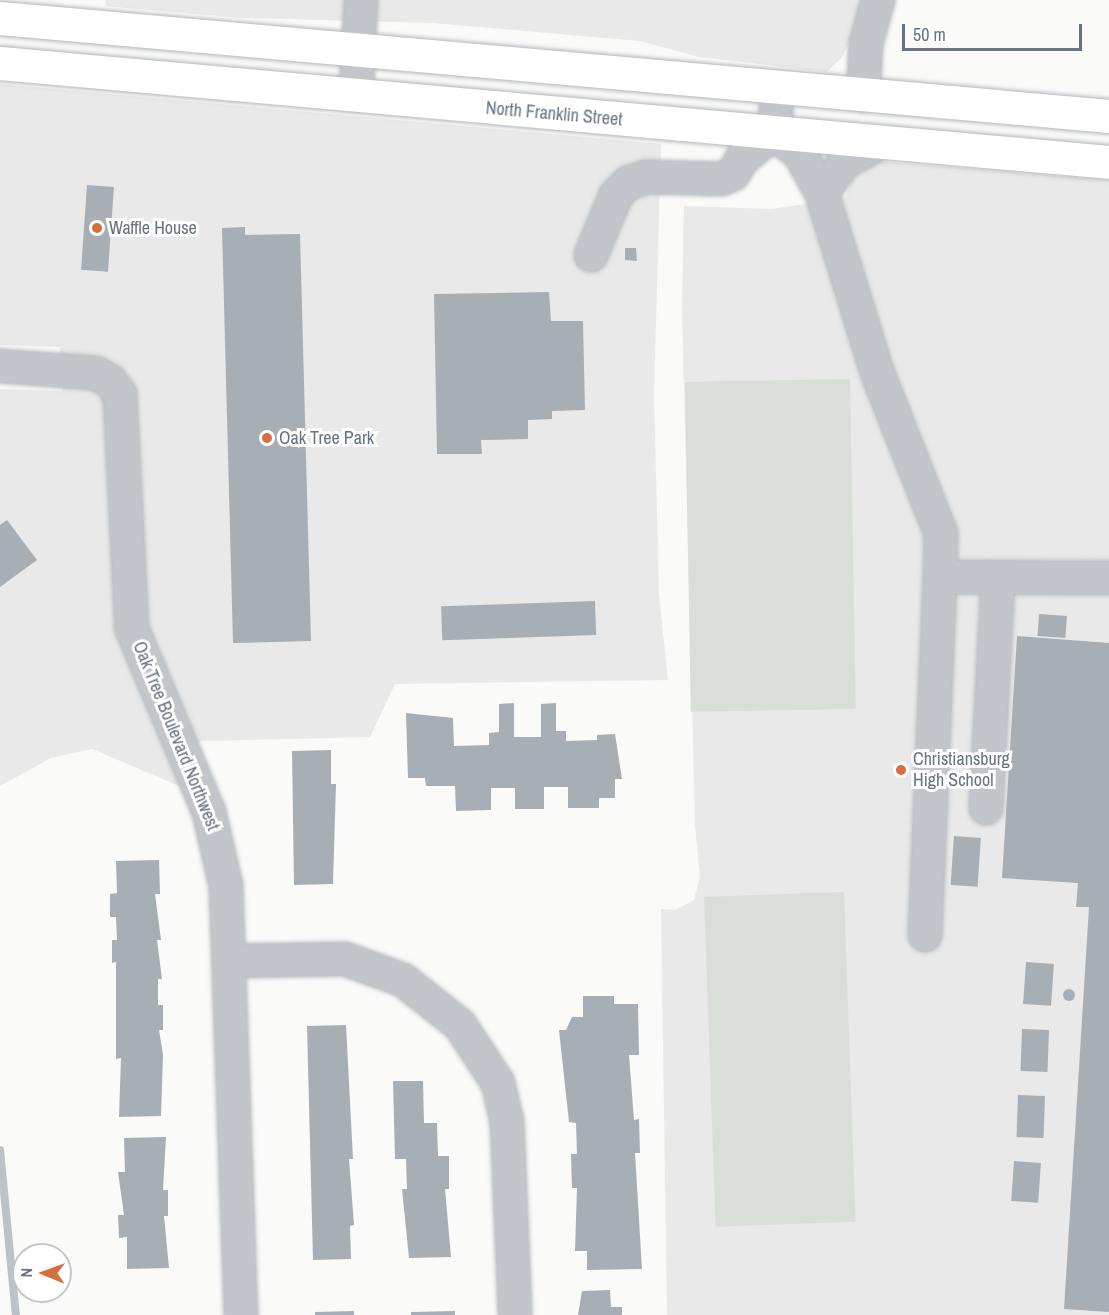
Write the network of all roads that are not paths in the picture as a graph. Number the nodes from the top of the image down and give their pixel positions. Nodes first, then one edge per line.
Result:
1 (361, 0) edge
2 (878, 0) edge
3 (0, 18) edge
4 (358, 50) junction
5 (0, 63) edge
6 (778, 88) junction
7 (356, 96) junction
8 (862, 96) junction
9 (1109, 116) edge
10 (774, 133) junction
11 (880, 143) junction
12 (1109, 162) edge
13 (822, 194) junction
14 (591, 255) dead end
15 (0, 366) edge
16 (940, 577) junction
17 (998, 577) junction
18 (1109, 578) edge
19 (986, 808) dead end
20 (925, 935) dead end
21 (229, 961) junction
22 (242, 1315) edge
23 (515, 1315) edge

1 - 4 street
2 - 8 street
3 - 4 main road
4 - 6 main road
4 - 7 street
5 - 7 main road, North Franklin Street
6 - 8 main road
6 - 10 street
7 - 10 main road, North Franklin Street
8 - 9 main road
10 - 11 main road, North Franklin Street
10 - 13 street
10 - 14 street
11 - 12 main road, North Franklin Street
11 - 13 street
13 - 16 street
15 - 21 street, Oak Tree Boulevard Northwest
16 - 17 street
16 - 20 street
17 - 18 street
17 - 19 street
21 - 22 street, Oak Tree Boulevard Northwest
21 - 23 street

